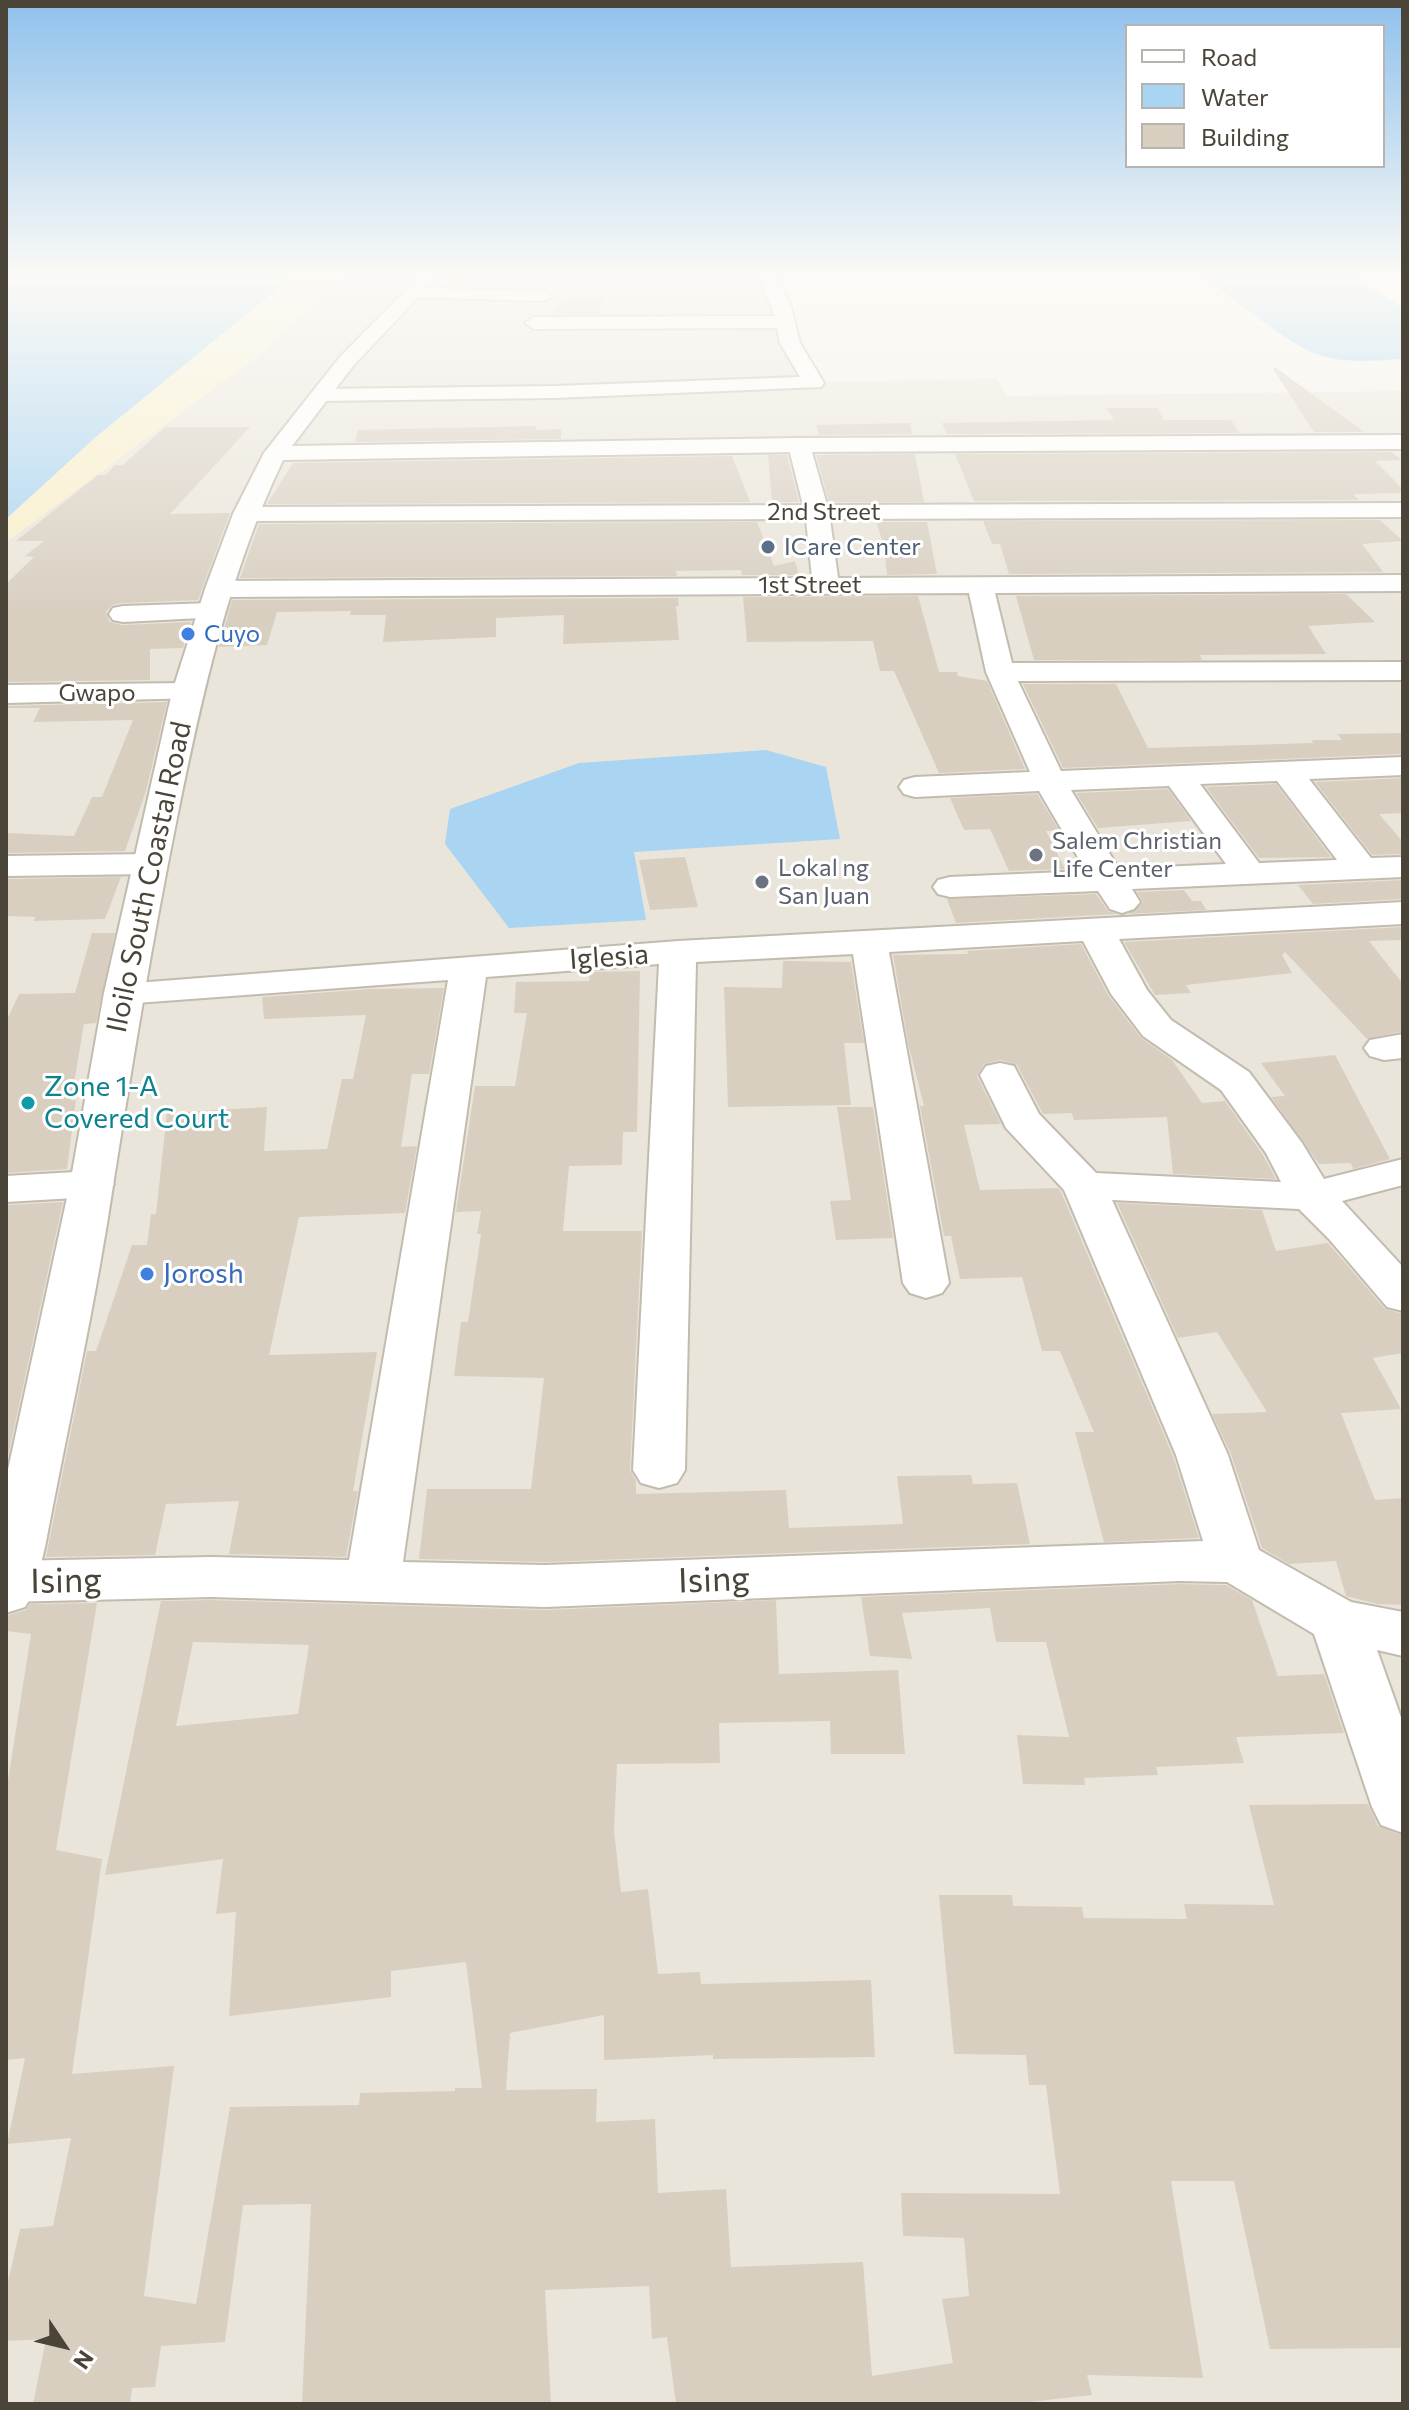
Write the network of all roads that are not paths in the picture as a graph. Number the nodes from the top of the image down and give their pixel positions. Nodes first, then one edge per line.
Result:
1 (327, 387) edge
2 (685, 387) edge
3 (320, 395) junction
4 (1403, 442) edge
5 (799, 445) junction
6 (275, 453) junction
7 (1403, 510) edge
8 (817, 512) junction
9 (245, 514) junction
10 (1403, 583) edge
11 (826, 584) junction
12 (980, 585) junction
13 (215, 600) junction
14 (123, 614) dead end
15 (1403, 671) edge
16 (1000, 672) junction
17 (187, 692) junction
18 (6, 694) edge
19 (1403, 766) edge
20 (1286, 771) junction
21 (1177, 775) junction
22 (1050, 782) junction
23 (915, 787) dead end
24 (150, 864) junction
25 (6, 866) edge
26 (1403, 867) edge
27 (1362, 869) junction
28 (1250, 874) junction
29 (1109, 880) junction
30 (950, 887) dead end
31 (1403, 913) edge
32 (1136, 926) junction
33 (1095, 929) junction
34 (869, 942) junction
35 (678, 952) junction
36 (469, 966) junction
37 (123, 993) junction
38 (1000, 1075) dead end
39 (1403, 1172) edge
40 (92, 1184) junction
41 (1084, 1186) junction
42 (6, 1189) edge
43 (1311, 1196) junction
44 (926, 1283) dead end
45 (1400, 1290) edge
46 (659, 1470) dead end
47 (1236, 1562) junction
48 (9, 1567) edge
49 (373, 1583) junction
50 (1338, 1621) junction
51 (1403, 1634) edge
52 (1403, 1807) edge

1 - 3 street, Iloilo South Coastal Road
2 - 3 street
3 - 6 street, Iloilo South Coastal Road
4 - 5 street
5 - 6 street
5 - 8 street
6 - 9 street, Iloilo South Coastal Road
7 - 8 street, 2nd Street
8 - 9 street, 2nd Street
8 - 11 street
9 - 13 street, Iloilo South Coastal Road
10 - 12 street, 1st Street
11 - 12 street, 1st Street
11 - 13 street, 1st Street
12 - 16 street
13 - 14 street, 1st Street
13 - 17 street, Iloilo South Coastal Road
15 - 16 street
16 - 22 street
17 - 18 street, Gwapo
17 - 24 street, Iloilo South Coastal Road
19 - 20 street
20 - 21 street
20 - 27 street
21 - 22 street
21 - 28 street
22 - 23 street
22 - 29 street
24 - 25 street
24 - 37 street, Iloilo South Coastal Road
26 - 27 street
27 - 28 street
28 - 29 street
29 - 30 street
29 - 32 street
31 - 32 street, Iglesia
32 - 33 street, Iglesia
33 - 34 street, Iglesia
33 - 43 street
34 - 35 street, Iglesia
34 - 44 street
35 - 36 street, Iglesia
35 - 46 street
36 - 37 street, Iglesia
36 - 49 street
37 - 40 street, Iloilo South Coastal Road
38 - 41 street
39 - 43 street
40 - 42 street
40 - 48 street, Iloilo South Coastal Road
41 - 43 street
41 - 47 street
43 - 45 street
47 - 49 street, Ising
47 - 50 street, Ising
48 - 49 street, Ising
50 - 51 street, Ising
50 - 52 street

